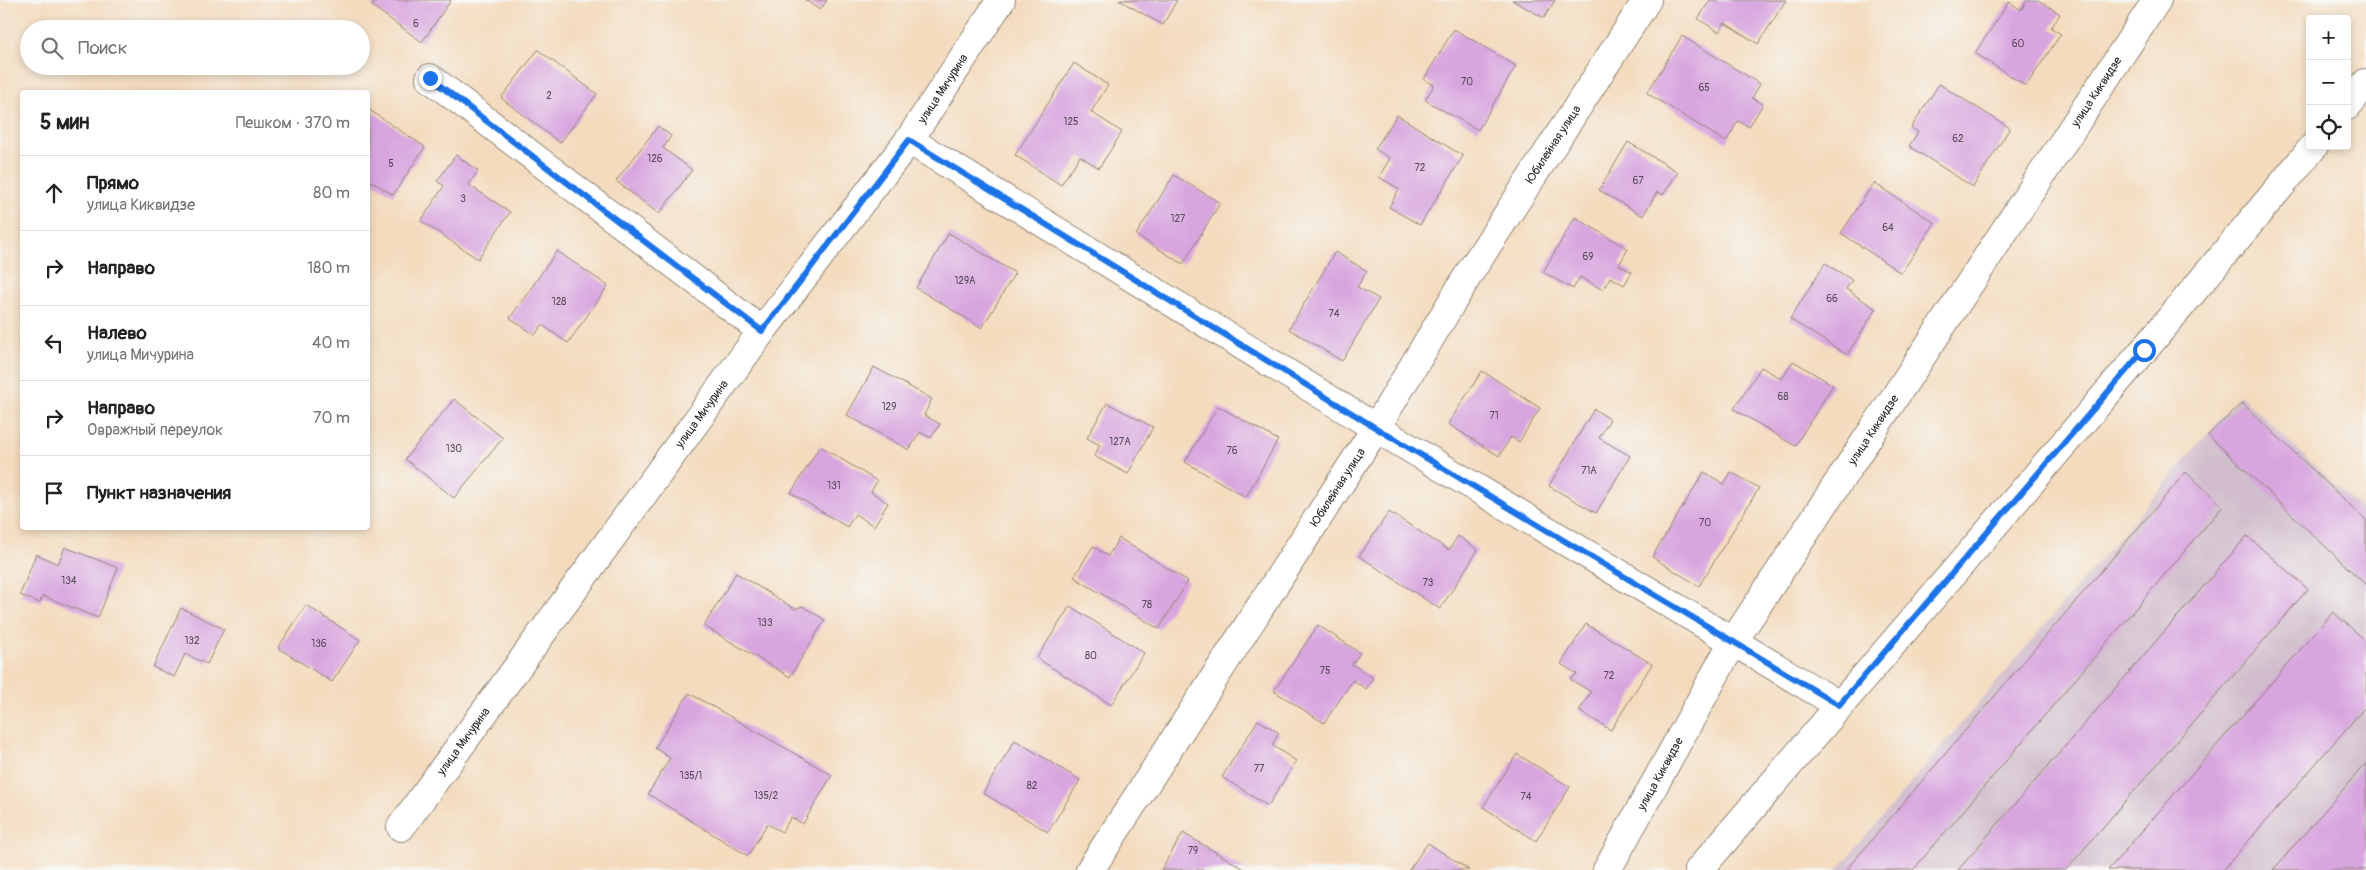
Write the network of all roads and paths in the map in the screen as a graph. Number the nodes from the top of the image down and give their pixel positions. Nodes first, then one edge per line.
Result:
1 (1001, 0) edge
2 (1647, 0) edge
3 (2157, 0) edge
4 (430, 78) dead end
5 (2366, 83) edge
6 (2348, 105) edge
7 (909, 140) junction
8 (2311, 150) edge
9 (762, 331) junction
10 (1376, 428) junction
11 (1733, 642) junction
12 (1839, 705) junction
13 (401, 827) dead end
14 (1090, 870) edge
15 (1607, 870) edge
16 (1699, 870) edge

1 - 7 street, улица Мичурина
2 - 10 street, Юбилейная улица
3 - 11 street, улица Киквидзе
4 - 9 street
5 - 6 street
7 - 9 street, улица Мичурина
7 - 10 street
8 - 12 street
9 - 13 street, улица Мичурина
10 - 11 street
10 - 14 street, Юбилейная улица
11 - 12 street
11 - 15 street, улица Киквидзе
12 - 16 street

